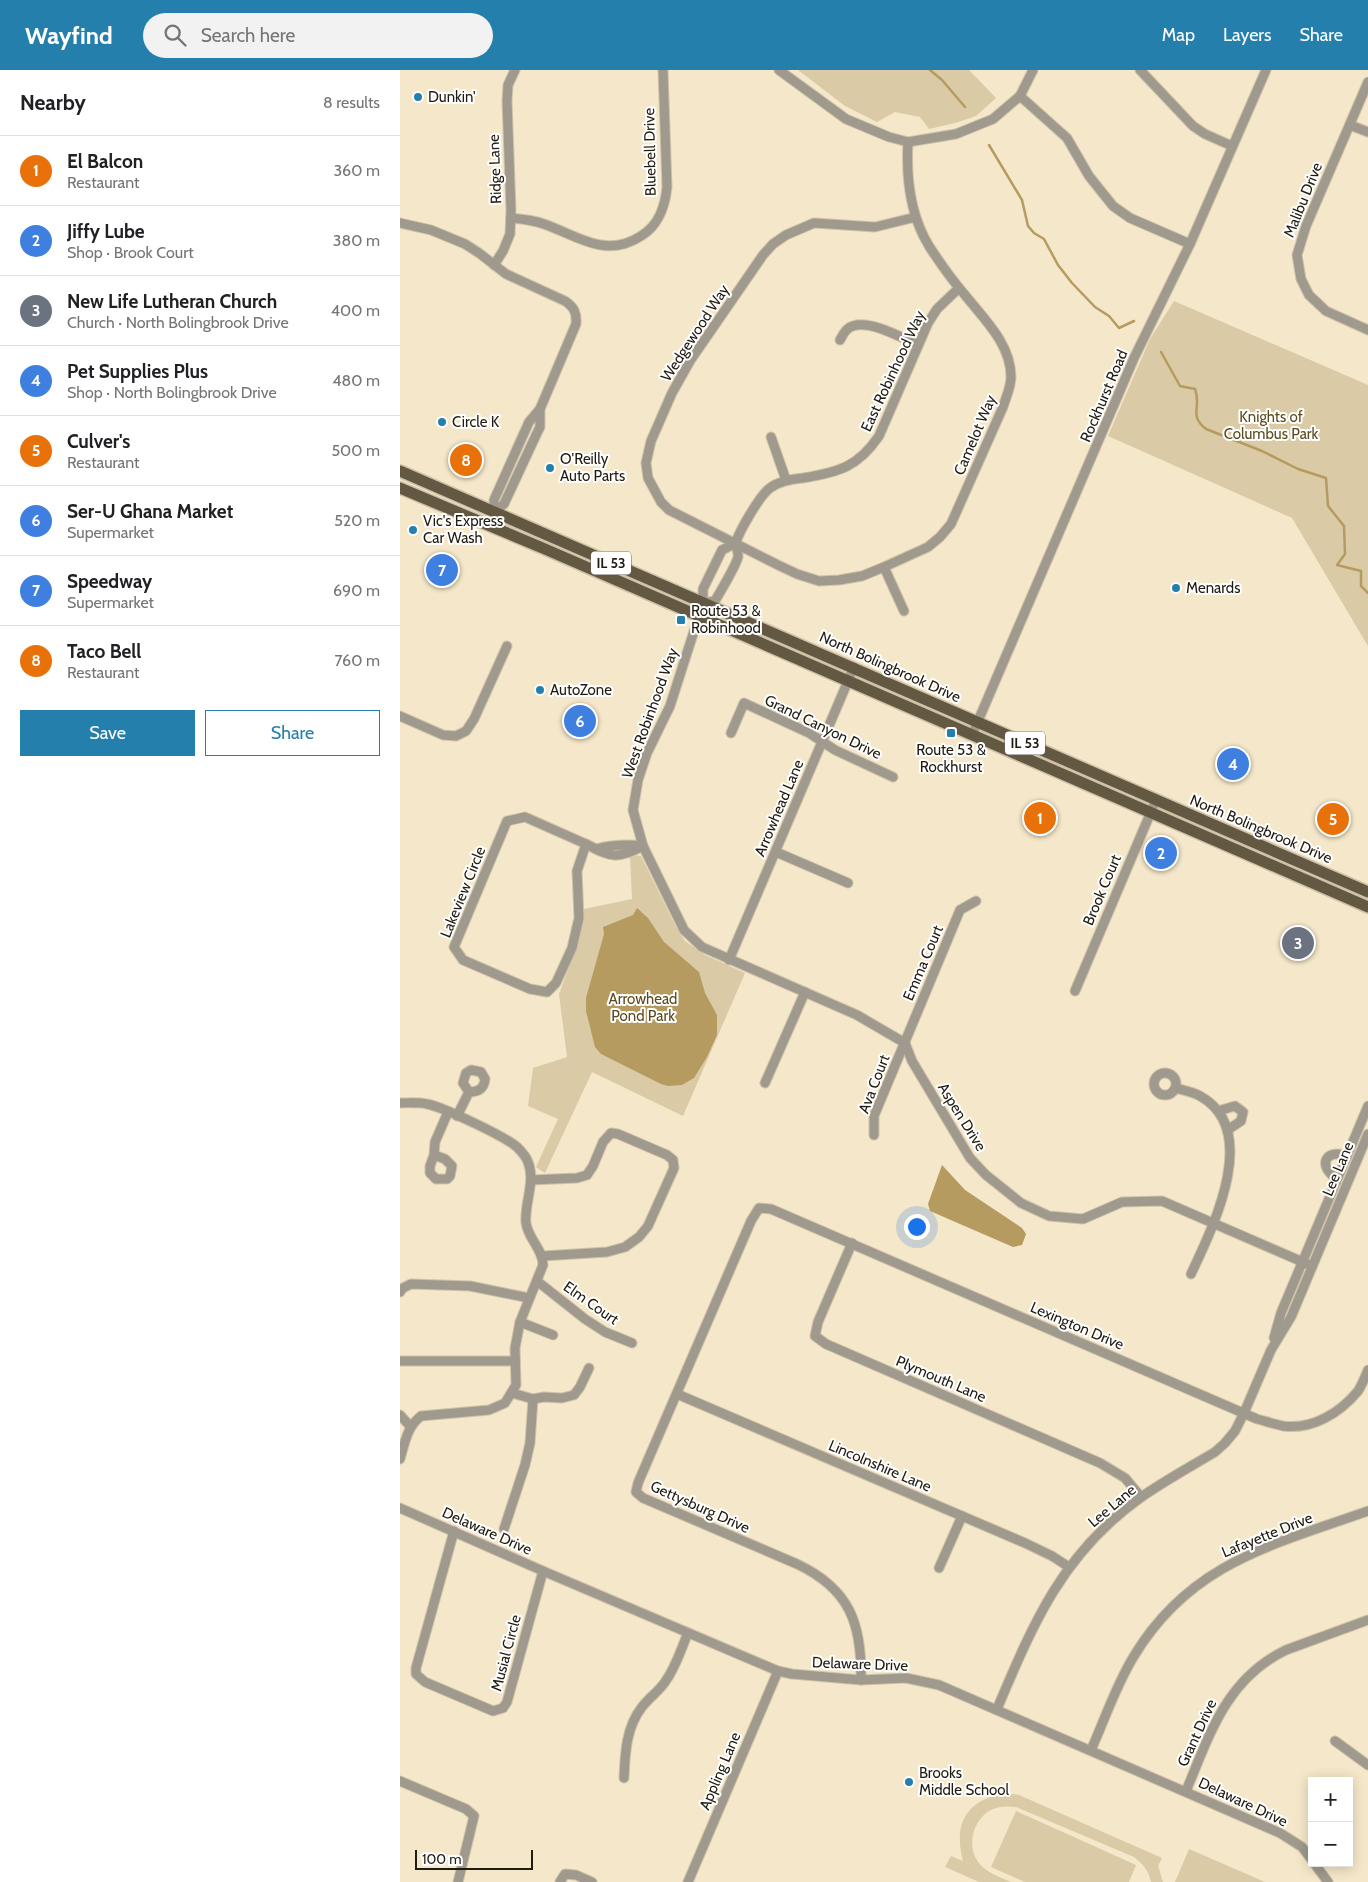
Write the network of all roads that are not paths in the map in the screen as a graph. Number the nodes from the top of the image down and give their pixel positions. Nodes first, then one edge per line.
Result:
1 (515, 70) edge
2 (663, 70) edge
3 (779, 70) edge
4 (1034, 70) edge
5 (1140, 70) edge
6 (1266, 70) edge
7 (1368, 82) edge
8 (1020, 96) junction
9 (1350, 125) junction
10 (1368, 132) edge
11 (908, 142) junction
12 (1232, 146) junction
13 (916, 217) junction
14 (510, 218) junction
15 (400, 223) edge
16 (1190, 244) junction
17 (494, 264) junction
18 (960, 288) junction
19 (1367, 327) edge
20 (840, 340) dead end
21 (918, 345) junction
22 (771, 437) dead end
23 (400, 471) edge
24 (786, 480) junction
25 (400, 488) edge
26 (494, 512) junction
27 (736, 543) junction
28 (884, 567) junction
29 (703, 603) junction
30 (904, 611) dead end
31 (698, 616) junction
32 (507, 646) dead end
33 (854, 667) junction
34 (848, 682) junction
35 (400, 716) edge
36 (978, 722) junction
37 (730, 733) dead end
38 (972, 735) junction
39 (823, 742) junction
40 (893, 777) dead end
41 (1156, 800) junction
42 (1150, 812) junction
43 (586, 844) junction
44 (643, 846) junction
45 (776, 852) junction
46 (848, 883) dead end
47 (1368, 892) edge
48 (976, 901) dead end
49 (1368, 907) edge
50 (729, 960) junction
51 (1074, 991) dead end
52 (805, 992) junction
53 (905, 1043) junction
54 (764, 1082) dead end
55 (1175, 1088) dead end
56 (469, 1092) dead end
57 (400, 1103) edge
58 (1368, 1106) edge
59 (1218, 1111) junction
60 (453, 1114) junction
61 (1228, 1129) junction
62 (1368, 1134) edge
63 (874, 1135) dead end
64 (434, 1155) dead end
65 (1347, 1156) junction
66 (1337, 1179) junction
67 (531, 1180) junction
68 (759, 1208) joint
69 (1215, 1224) junction
70 (852, 1243) junction
71 (543, 1256) junction
72 (1302, 1262) junction
73 (1312, 1266) junction
74 (1191, 1274) dead end
75 (537, 1280) junction
76 (400, 1292) edge
77 (529, 1298) junction
78 (520, 1322) junction
79 (553, 1335) dead end
80 (632, 1343) dead end
81 (1271, 1350) junction
82 (515, 1361) junction
83 (400, 1362) edge
84 (589, 1368) dead end
85 (1368, 1370) edge
86 (512, 1393) junction
87 (677, 1394) junction
88 (533, 1399) junction
89 (1244, 1413) junction
90 (400, 1415) edge
91 (410, 1426) junction
92 (400, 1459) edge
93 (1141, 1497) junction
94 (400, 1508) edge
95 (1368, 1511) edge
96 (962, 1516) junction
97 (504, 1529) dead end
98 (454, 1531) junction
99 (1069, 1567) junction
100 (940, 1568) dead end
101 (543, 1571) junction
102 (1368, 1620) edge
103 (688, 1632) junction
104 (778, 1671) junction
105 (862, 1680) junction
106 (997, 1709) junction
107 (1335, 1742) dead end
108 (1091, 1750) junction
109 (1368, 1766) edge
110 (624, 1778) dead end
111 (400, 1781) edge
112 (1186, 1791) junction
113 (1308, 1855) edge
114 (1317, 1867) edge
115 (458, 1882) edge
116 (560, 1882) edge
117 (592, 1882) edge
118 (688, 1882) edge
119 (1328, 1882) edge

1 - 14 street, Ridge Lane
2 - 14 street, Bluebell Drive
3 - 11 street
4 - 8 street
5 - 12 street
6 - 12 street, Rockhurst Road
7 - 9 street, Malibu Drive
8 - 11 street
8 - 16 street
9 - 10 street
9 - 19 street, Malibu Drive
11 - 13 street, Camelot Way
12 - 16 street, Rockhurst Road
13 - 18 street, Camelot Way
13 - 27 street, Wedgewood Way
14 - 17 street, Ridge Lane
15 - 17 street
16 - 36 street, Rockhurst Road
17 - 26 street
18 - 21 street, East Robinhood Way
18 - 28 street, Camelot Way
20 - 21 street
21 - 24 street, East Robinhood Way
22 - 24 street
23 - 26 main road, North Bolingbrook Drive / IL 53
24 - 27 street, East Robinhood Way
25 - 31 main road, North Bolingbrook Drive / IL 53
26 - 29 main road, North Bolingbrook Drive / IL 53
27 - 28 street, Camelot Way
27 - 29 street, East Robinhood Way
27 - 29 street, East Robinhood Way
28 - 30 street
29 - 31 street, West Robinhood Way
29 - 33 main road, North Bolingbrook Drive / IL 53
31 - 34 main road, North Bolingbrook Drive / IL 53
31 - 44 street, West Robinhood Way
32 - 35 street
33 - 34 street, Arrowhead Lane
33 - 36 main road, North Bolingbrook Drive / IL 53
34 - 38 main road, North Bolingbrook Drive / IL 53
34 - 39 street, Arrowhead Lane
36 - 38 street, Rockhurst Road
36 - 41 main road, North Bolingbrook Drive / IL 53
37 - 39 street, Grand Canyon Drive
38 - 42 main road, North Bolingbrook Drive / IL 53
39 - 40 street, Grand Canyon Drive
39 - 45 street, Arrowhead Lane
41 - 42 street, Brook Court
41 - 47 main road, North Bolingbrook Drive / IL 53
42 - 49 main road, North Bolingbrook Drive / IL 53
42 - 51 street, Brook Court
43 - 43 street, Lakeview Circle
43 - 44 street, Lakeview Circle
44 - 50 street, West Robinhood Way
45 - 46 street
45 - 50 street, Arrowhead Lane
48 - 53 street, Emma Court
50 - 52 street, West Robinhood Way
52 - 53 street, West Robinhood Way
52 - 54 street
53 - 63 street, Ava Court
53 - 69 street, Aspen Drive
55 - 59 street
56 - 60 street
57 - 60 street
58 - 65 street, Lee Lane
59 - 61 street
59 - 61 street
60 - 64 street
60 - 67 street
61 - 69 street
62 - 73 street, Lee Lane
65 - 66 street, Lee Lane
65 - 66 street, Lee Lane
66 - 72 street, Lee Lane
67 - 71 street
67 - 71 street
68 - 70 street, Lexington Drive
68 - 87 street, Gettysburg Drive
69 - 72 street, Aspen Drive
69 - 74 street
70 - 89 street, Lexington Drive
70 - 93 street, Plymouth Lane
71 - 75 street
72 - 73 street, Aspen Drive
72 - 81 street, Lee Lane
73 - 81 street, Lee Lane
75 - 77 street
75 - 80 street, Elm Court
76 - 77 street
77 - 78 street
78 - 79 street
78 - 82 street
81 - 89 street, Lee Lane
82 - 83 street
82 - 86 street
84 - 88 street
85 - 89 street, Lexington Drive
86 - 88 street
86 - 91 street
87 - 96 street, Lincolnshire Lane
87 - 105 street, Gettysburg Drive
88 - 97 street
89 - 93 street, Lee Lane
90 - 91 street
91 - 92 street
93 - 99 street, Lee Lane
94 - 98 street, Delaware Drive
95 - 108 street, Lafayette Drive
96 - 99 street, Lincolnshire Lane
96 - 100 street
98 - 101 street, Delaware Drive
98 - 101 street, Musial Circle
99 - 106 street, Lee Lane
101 - 103 street, Delaware Drive
102 - 112 street, Grant Drive
103 - 104 street, Delaware Drive
103 - 110 street
104 - 105 street, Delaware Drive
104 - 118 street, Appling Lane
105 - 106 street, Delaware Drive
106 - 108 street, Delaware Drive
107 - 109 street
108 - 112 street, Delaware Drive
111 - 115 street
112 - 113 street, Delaware Drive
114 - 119 street, Delaware Drive
116 - 117 street

